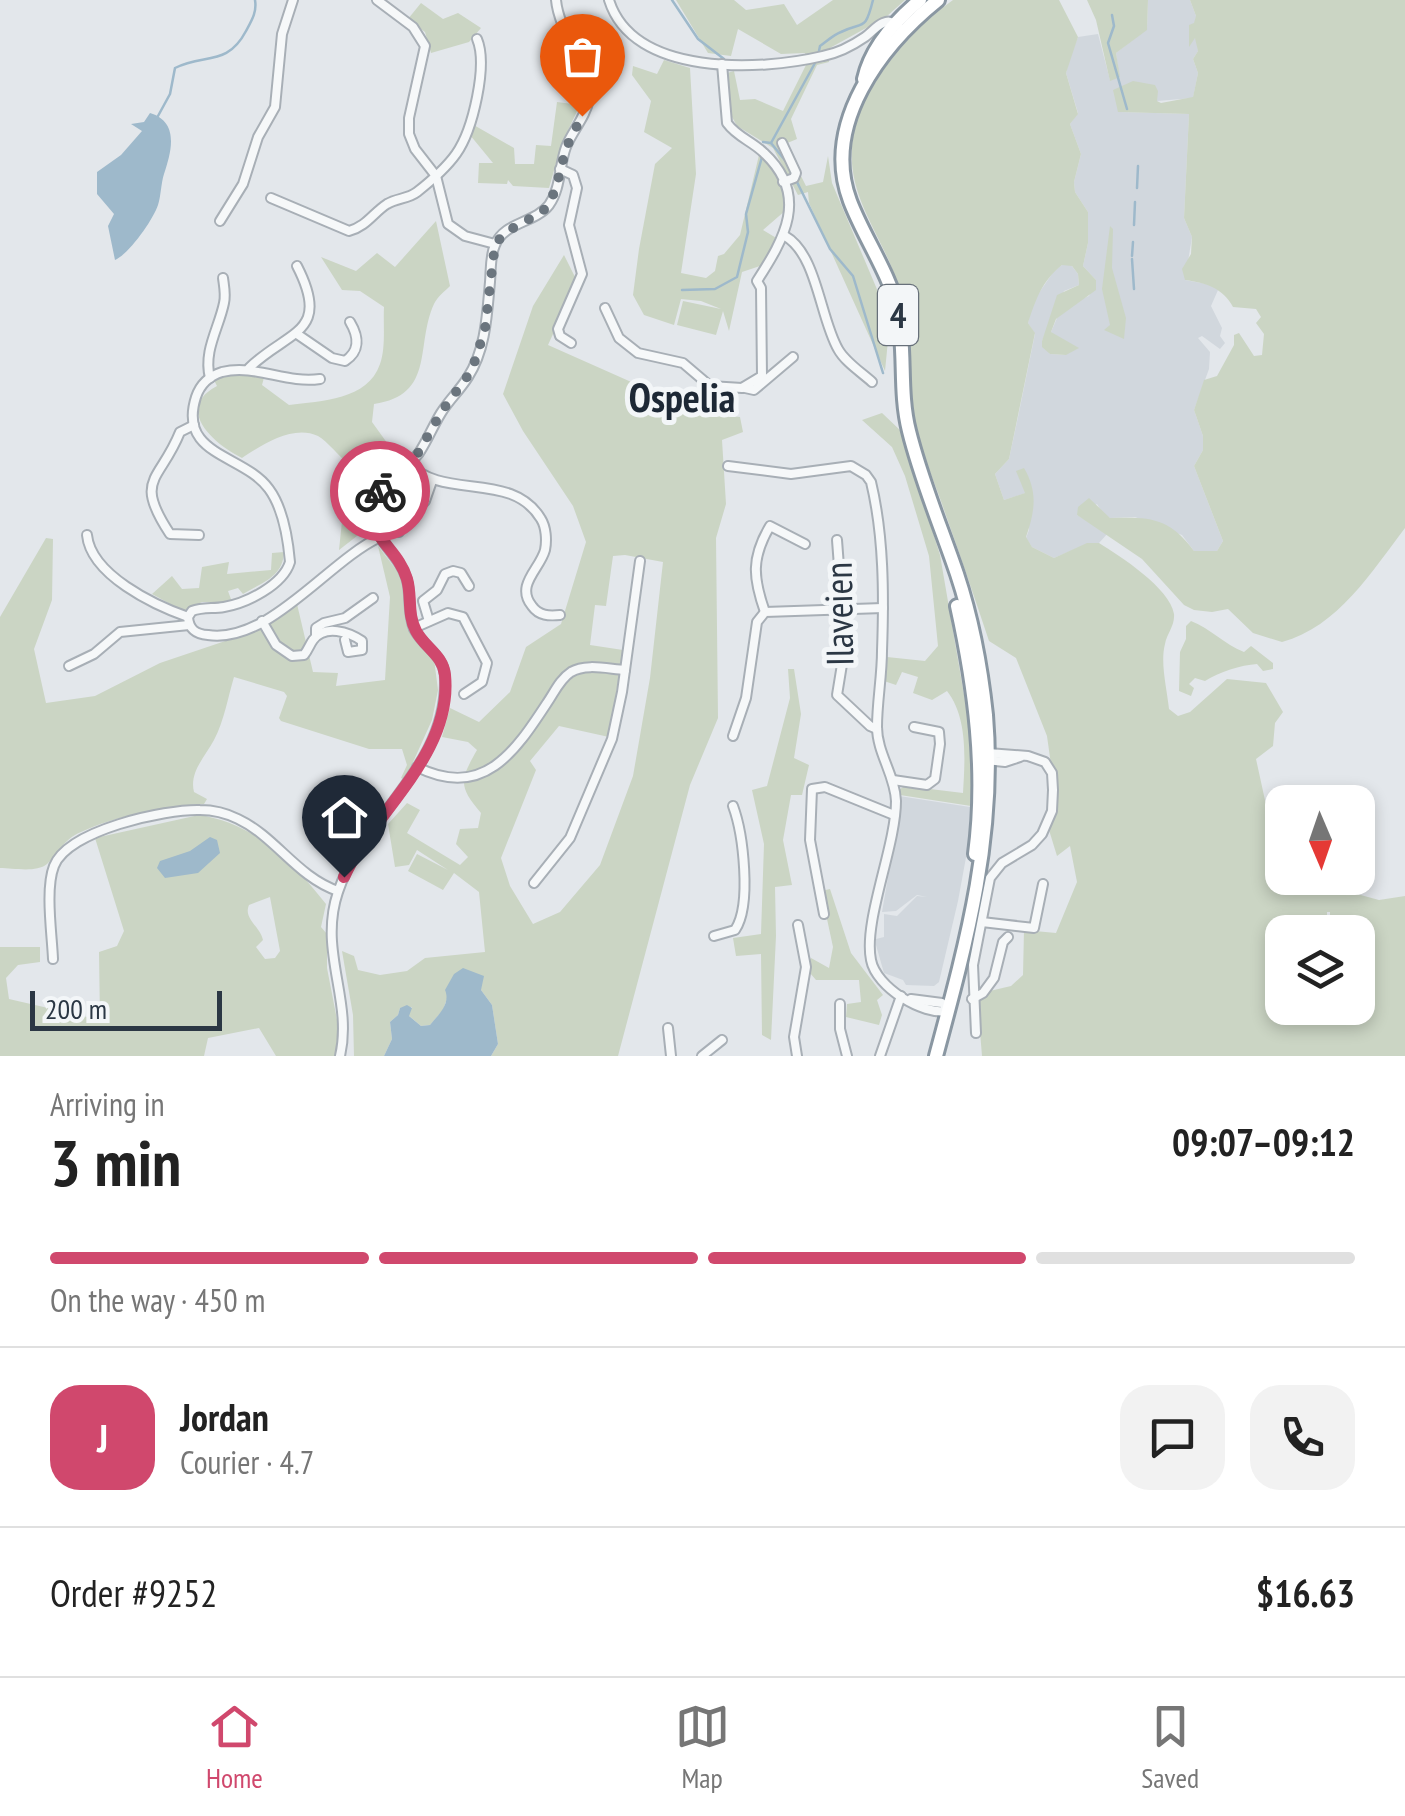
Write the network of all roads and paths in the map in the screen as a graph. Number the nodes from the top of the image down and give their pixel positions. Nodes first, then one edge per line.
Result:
1 (293, 0) edge
2 (377, 0) edge
3 (556, 0) edge
4 (609, 0) edge
5 (920, 0) edge
6 (938, 0) edge
7 (900, 28) junction
8 (477, 39) dead end
9 (722, 64) junction
10 (782, 142) dead end
11 (560, 170) junction
12 (436, 176) junction
13 (783, 182) junction
14 (271, 198) dead end
15 (220, 221) dead end
16 (785, 236) junction
17 (495, 244) junction
18 (296, 266) dead end
19 (223, 278) dead end
20 (606, 308) dead end
21 (350, 322) dead end
22 (297, 334) junction
23 (571, 344) dead end
24 (793, 357) dead end
25 (249, 368) junction
26 (210, 378) junction
27 (320, 379) dead end
28 (872, 382) dead end
29 (742, 388) junction
30 (194, 425) junction
31 (406, 465) junction
32 (728, 466) dead end
33 (432, 481) junction
34 (399, 532) dead end
35 (87, 535) dead end
36 (200, 536) dead end
37 (380, 538) junction
38 (837, 540) dead end
39 (806, 544) dead end
40 (640, 561) dead end
41 (469, 586) dead end
42 (373, 598) dead end
43 (841, 608) junction
44 (883, 608) junction
45 (765, 612) junction
46 (560, 615) dead end
47 (429, 620) junction
48 (188, 621) junction
49 (262, 622) junction
50 (414, 628) junction
51 (316, 636) junction
52 (345, 640) dead end
53 (69, 666) dead end
54 (625, 670) junction
55 (464, 694) dead end
56 (914, 727) dead end
57 (877, 729) junction
58 (733, 736) dead end
59 (986, 757) junction
60 (417, 768) junction
61 (892, 780) junction
62 (734, 806) dead end
63 (894, 815) junction
64 (534, 884) dead end
65 (1043, 884) dead end
66 (338, 891) junction
67 (824, 914) dead end
68 (982, 922) junction
69 (798, 924) dead end
70 (714, 936) dead end
71 (1008, 937) dead end
72 (52, 959) dead end
73 (902, 996) junction
74 (972, 999) junction
75 (840, 1004) dead end
76 (943, 1009) junction
77 (668, 1028) dead end
78 (976, 1033) dead end
79 (722, 1040) dead end
80 (340, 1056) edge
81 (671, 1056) edge
82 (702, 1056) edge
83 (797, 1056) edge
84 (847, 1056) edge
85 (880, 1056) edge
86 (927, 1056) edge
87 (936, 1056) edge

1 - 15 street
2 - 12 street
3 - 11 street
4 - 9 street
5 - 7 highway, 4
6 - 7 highway, 4
7 - 9 street
7 - 59 highway, 4
8 - 12 street
9 - 13 street
10 - 13 street
11 - 17 street
11 - 23 street
12 - 14 street
12 - 17 street
13 - 16 street
16 - 28 street
16 - 29 street
17 - 31 street
18 - 22 street
19 - 26 street
20 - 29 street
21 - 22 street
22 - 25 street
24 - 29 street
25 - 26 street
25 - 27 street
26 - 30 street
30 - 36 street
30 - 48 street
31 - 33 street
31 - 37 street
32 - 44 street
33 - 34 street
33 - 46 street
35 - 48 street
37 - 49 street
37 - 50 street
38 - 43 street, Ilaveien
39 - 45 street, Ilaveien
40 - 54 street
41 - 47 street
42 - 51 street
43 - 44 street
43 - 45 street
43 - 57 street, Ilaveien
44 - 57 street
45 - 58 street
47 - 50 street
47 - 55 street
48 - 49 street
48 - 53 street
49 - 51 street
50 - 60 street
51 - 52 street
54 - 60 street
54 - 64 street
56 - 61 street
57 - 61 street
59 - 68 street
59 - 76 highway, 4
60 - 66 street
61 - 63 street
62 - 70 street
63 - 67 street
63 - 73 street
65 - 68 street
66 - 72 street
66 - 80 street
68 - 74 street
69 - 83 street
71 - 74 street
73 - 76 street
73 - 85 street
74 - 78 street
75 - 84 street
76 - 86 highway, 4
76 - 87 highway, 4
77 - 81 street
79 - 82 street

